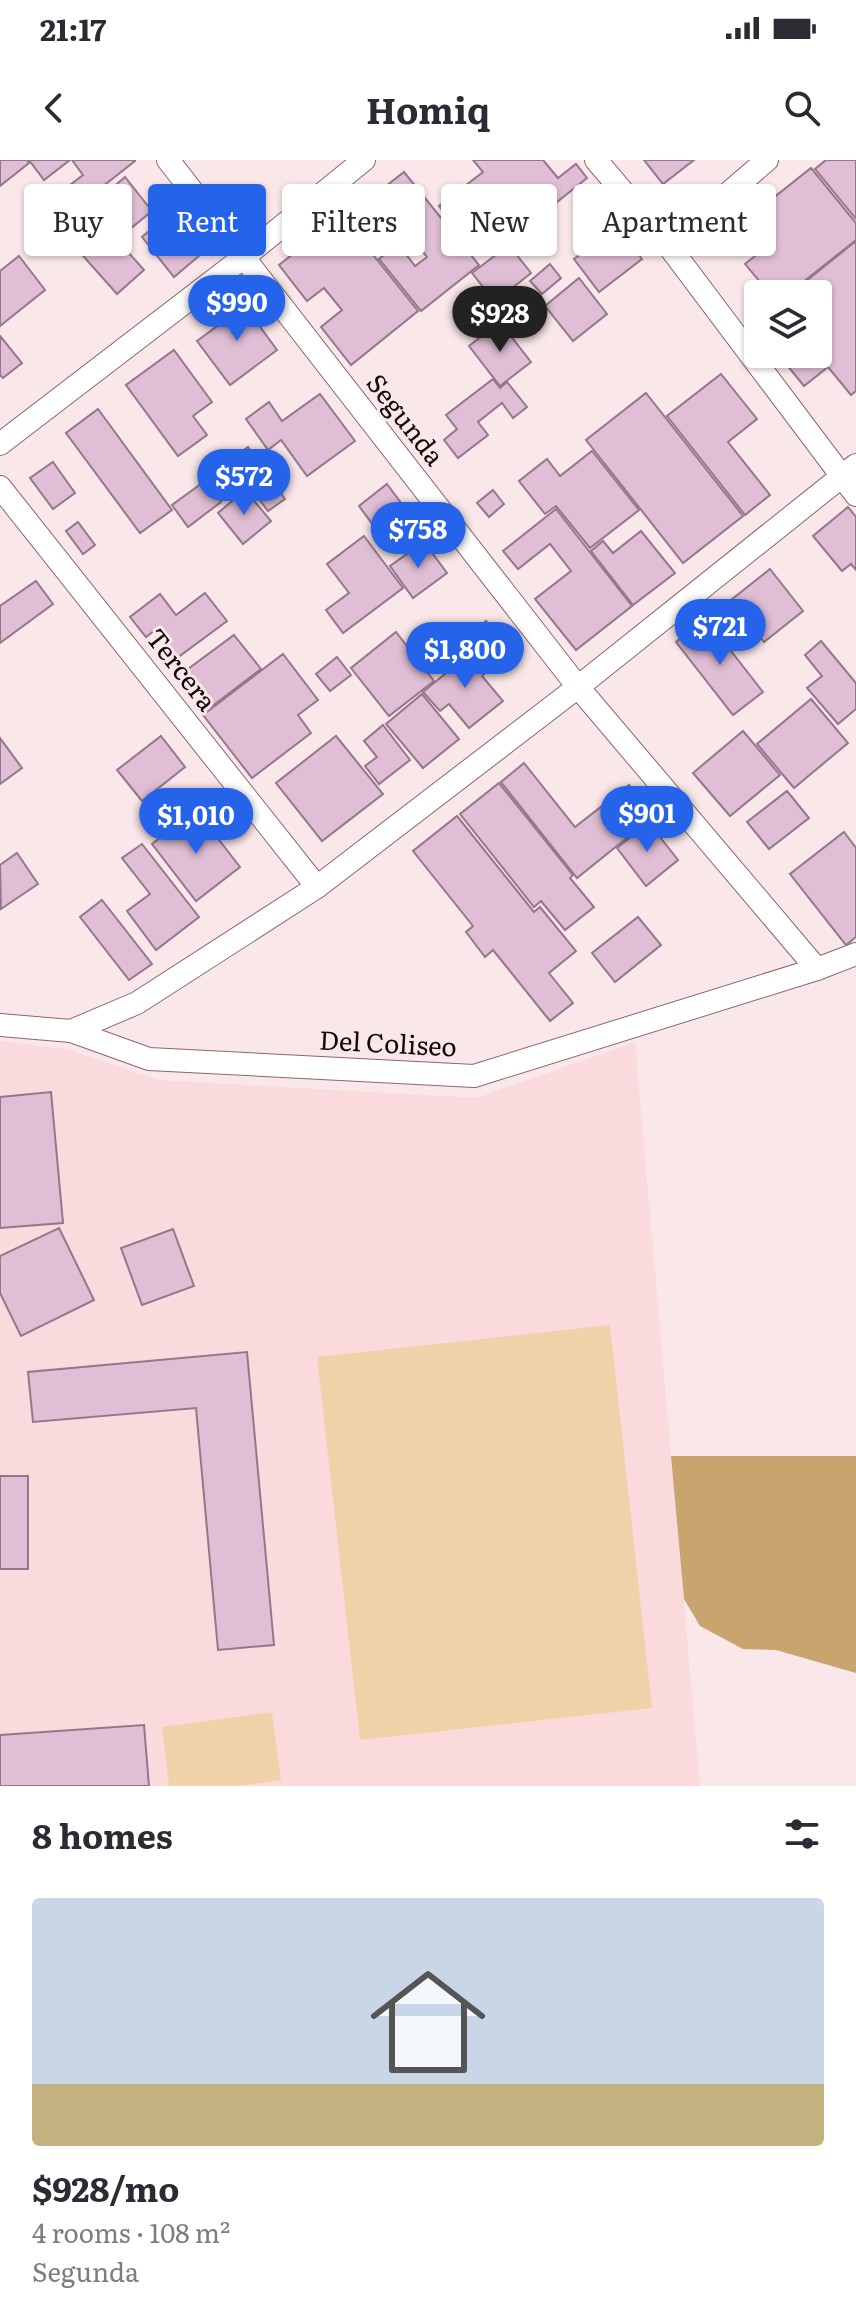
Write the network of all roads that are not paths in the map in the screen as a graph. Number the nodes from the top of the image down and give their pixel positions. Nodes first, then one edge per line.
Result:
1 (168, 160) edge
2 (364, 160) edge
3 (596, 160) edge
4 (767, 160) edge
5 (616, 184) edge
6 (739, 184) edge
7 (677, 256) edge
8 (244, 257) junction
9 (0, 444) edge
10 (848, 471) edge
11 (0, 487) edge
12 (856, 495) edge
13 (578, 687) junction
14 (317, 887) junction
15 (856, 954) edge
16 (817, 969) junction
17 (0, 1025) edge
18 (71, 1031) junction

1 - 8 street, Segunda
2 - 8 street
3 - 5 street
4 - 6 street
7 - 10 street
8 - 9 street
8 - 13 street, Segunda
10 - 12 street
10 - 13 street
11 - 14 street, Tercera
13 - 14 street
13 - 16 street, Segunda
14 - 18 street
15 - 16 street, Del Coliseo
16 - 18 street, Del Coliseo
17 - 18 street, Del Coliseo

